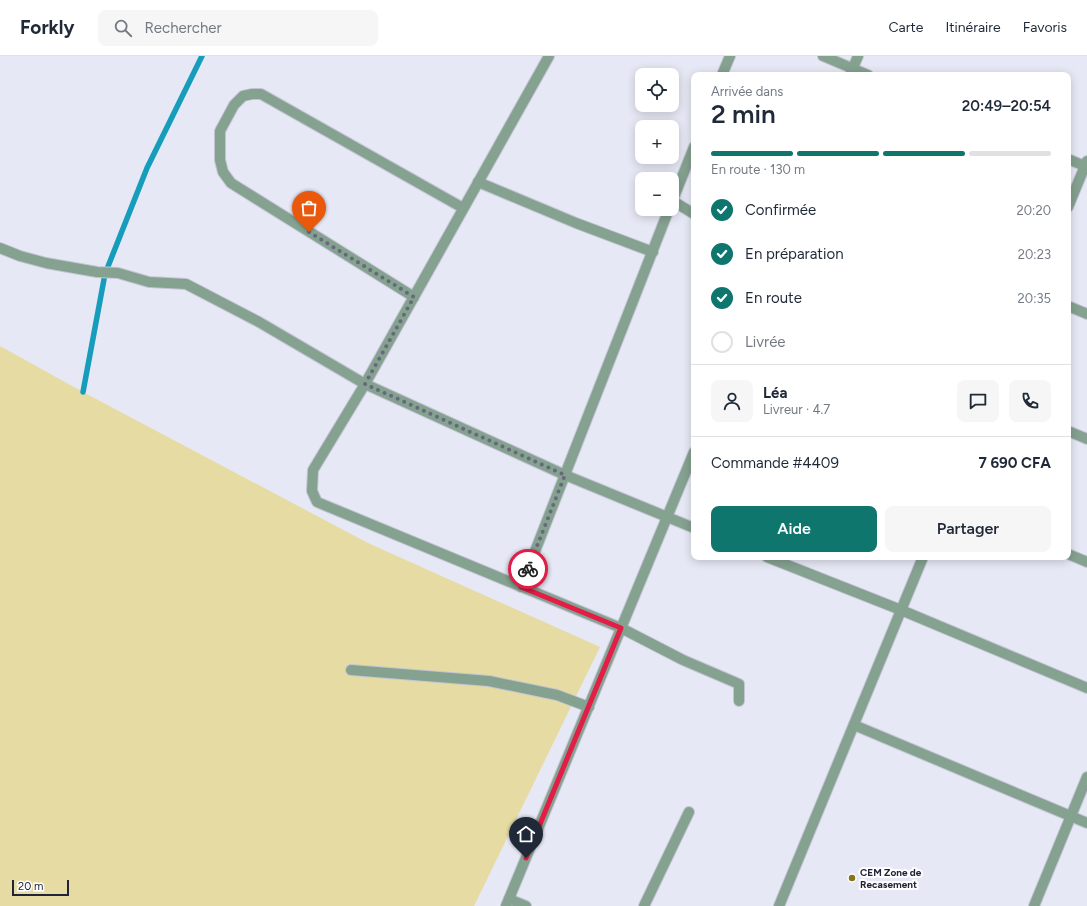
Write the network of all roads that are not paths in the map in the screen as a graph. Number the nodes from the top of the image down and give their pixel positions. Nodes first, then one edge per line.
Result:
1 (549, 56) edge
2 (730, 56) edge
3 (823, 56) edge
4 (858, 56) edge
5 (723, 72) edge
6 (851, 72) edge
7 (691, 154) edge
8 (1071, 160) edge
9 (1086, 164) edge
10 (478, 182) junction
11 (679, 184) edge
12 (1071, 199) edge
13 (679, 207) edge
14 (463, 208) junction
15 (691, 213) edge
16 (666, 216) edge
17 (0, 248) edge
18 (653, 252) junction
19 (414, 297) junction
20 (1071, 307) edge
21 (1087, 314) edge
22 (365, 384) junction
23 (1071, 432) edge
24 (1087, 439) edge
25 (691, 459) edge
26 (565, 475) junction
27 (667, 517) junction
28 (691, 527) edge
29 (1071, 555) edge
30 (775, 560) edge
31 (922, 560) edge
32 (1087, 562) edge
33 (521, 587) junction
34 (901, 610) junction
35 (621, 628) junction
36 (351, 670) dead end
37 (1087, 688) edge
38 (739, 701) dead end
39 (589, 707) junction
40 (854, 725) junction
41 (1087, 777) edge
42 (689, 812) dead end
43 (1071, 816) junction
44 (1087, 823) edge
45 (508, 902) edge
46 (526, 906) edge
47 (644, 906) edge
48 (779, 906) edge
49 (1034, 906) edge

1 - 10 street
2 - 5 street
3 - 6 street
4 - 6 street
7 - 11 street
8 - 9 street
9 - 12 street
10 - 14 street
10 - 18 street
13 - 15 street
14 - 19 street
14 - 19 street
16 - 18 street
17 - 22 street
18 - 26 street
19 - 22 street
20 - 21 street
22 - 26 street
22 - 33 street
23 - 24 street
25 - 27 street
26 - 27 street
26 - 33 street
27 - 28 street
27 - 35 street
29 - 32 street
30 - 34 street
31 - 34 street
33 - 35 street
34 - 37 street
34 - 40 street
35 - 38 street
35 - 39 street
36 - 39 street
39 - 45 street
40 - 43 street
40 - 48 street
41 - 43 street
42 - 47 street
43 - 44 street
43 - 49 street
45 - 46 street

